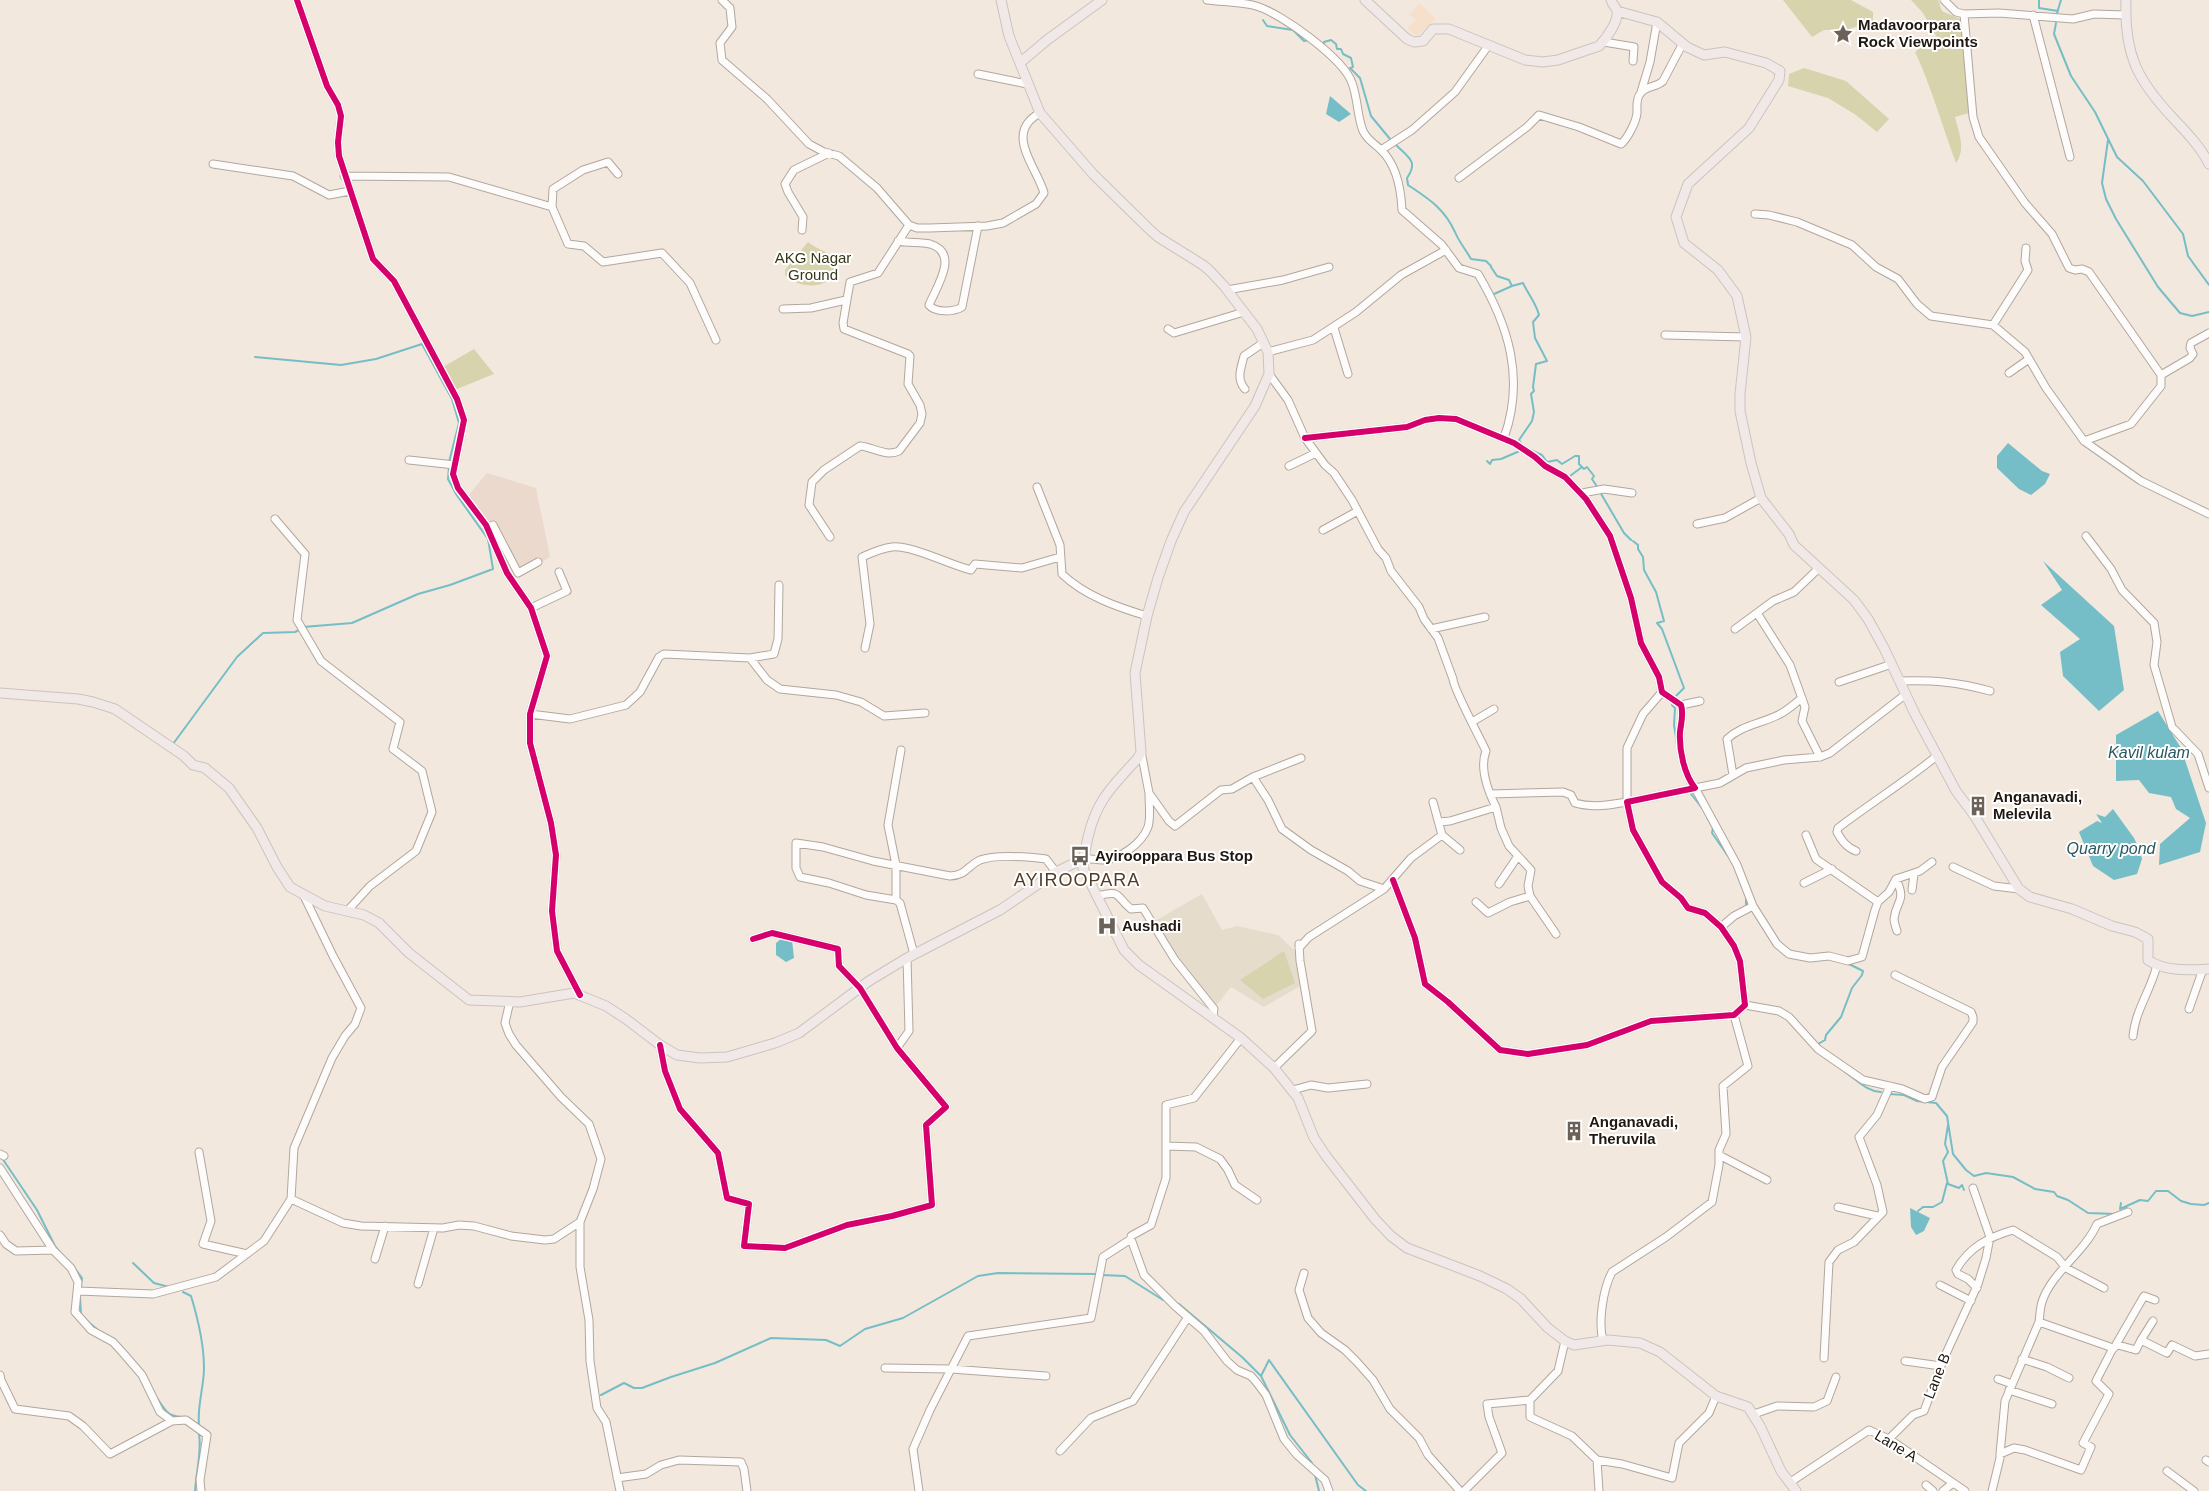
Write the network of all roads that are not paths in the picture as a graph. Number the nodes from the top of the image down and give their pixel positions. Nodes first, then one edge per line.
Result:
1 (296, 0) edge
2 (722, 0) edge
3 (1001, 0) edge
4 (1102, 0) edge
5 (1207, 0) edge
6 (1365, 0) edge
7 (1611, 0) edge
8 (1944, 0) edge
9 (2126, 0) edge
10 (1617, 11) junction
11 (1964, 14) junction
12 (2033, 15) junction
13 (2125, 15) junction
14 (1657, 22) junction
15 (1604, 42) junction
16 (1683, 43) junction
17 (1488, 46) junction
18 (1633, 61) dead end
19 (1021, 62) junction
20 (978, 74) dead end
21 (1027, 84) junction
22 (1641, 92) junction
23 (1040, 113) junction
24 (1382, 150) junction
25 (829, 153) junction
26 (2070, 157) dead end
27 (214, 164) dead end
28 (2209, 164) edge
29 (618, 174) dead end
30 (344, 176) junction
31 (1459, 178) dead end
32 (350, 191) junction
33 (552, 207) junction
34 (1755, 214) dead end
35 (909, 224) junction
36 (978, 226) junction
37 (802, 230) dead end
38 (898, 242) junction
39 (2026, 248) dead end
40 (1446, 250) junction
41 (1329, 267) dead end
42 (1227, 290) junction
43 (846, 300) junction
44 (783, 309) dead end
45 (1244, 312) junction
46 (1993, 325) junction
47 (1334, 328) junction
48 (1168, 329) dead end
49 (2209, 333) edge
50 (1665, 335) dead end
51 (1746, 337) junction
52 (716, 340) dead end
53 (1263, 343) junction
54 (1268, 352) junction
55 (2029, 359) junction
56 (2009, 373) dead end
57 (1269, 374) junction
58 (1348, 374) dead end
59 (2161, 375) junction
60 (1245, 389) dead end
61 (1305, 438) junction
62 (1504, 438) junction
63 (2084, 441) junction
64 (1316, 453) junction
65 (409, 460) dead end
66 (455, 465) junction
67 (1289, 466) dead end
68 (1037, 487) dead end
69 (1582, 493) junction
70 (1632, 493) dead end
71 (1761, 498) junction
72 (1356, 512) junction
73 (2209, 514) edge
74 (275, 519) dead end
75 (1697, 524) dead end
76 (487, 528) junction
77 (1323, 530) dead end
78 (2086, 536) dead end
79 (830, 537) dead end
80 (1060, 557) junction
81 (538, 562) dead end
82 (1819, 568) junction
83 (559, 572) dead end
84 (779, 586) dead end
85 (532, 608) junction
86 (1757, 612) junction
87 (1147, 616) junction
88 (1485, 617) dead end
89 (1431, 629) junction
90 (1735, 629) dead end
91 (865, 648) dead end
92 (750, 658) junction
93 (1892, 664) junction
94 (1900, 681) junction
95 (1839, 682) dead end
96 (1990, 691) dead end
97 (1662, 692) junction
98 (0, 693) edge
99 (1906, 694) junction
100 (1802, 698) junction
101 (1700, 701) dead end
102 (1681, 705) junction
103 (1494, 708) dead end
104 (925, 713) dead end
105 (530, 714) junction
106 (1472, 722) junction
107 (901, 750) dead end
108 (1141, 751) junction
109 (1938, 755) junction
110 (1820, 757) junction
111 (1301, 758) dead end
112 (1734, 775) junction
113 (1253, 778) junction
114 (1695, 788) junction
115 (2209, 788) edge
116 (1149, 793) junction
117 (1490, 794) junction
118 (1433, 802) dead end
119 (1627, 802) junction
120 (1496, 807) junction
121 (1438, 822) junction
122 (1442, 835) junction
123 (1806, 835) dead end
124 (1460, 850) dead end
125 (1856, 851) dead end
126 (1518, 856) junction
127 (1083, 859) junction
128 (1932, 862) dead end
129 (896, 866) junction
130 (1952, 867) dead end
131 (1832, 869) junction
132 (1056, 872) junction
133 (1914, 874) junction
134 (1896, 879) junction
135 (1393, 880) junction
136 (1804, 882) dead end
137 (1499, 884) dead end
138 (1384, 889) junction
139 (2018, 889) junction
140 (1912, 890) dead end
141 (304, 896) junction
142 (1098, 896) junction
143 (1530, 896) junction
144 (896, 900) junction
145 (1476, 902) dead end
146 (1878, 902) junction
147 (1753, 906) junction
148 (348, 910) junction
149 (1721, 927) junction
150 (1897, 931) dead end
151 (1556, 934) dead end
152 (753, 939) dead end
153 (910, 956) junction
154 (2156, 965) junction
155 (2206, 969) edge
156 (1895, 975) dead end
157 (860, 988) junction
158 (580, 995) junction
159 (510, 1001) junction
160 (1745, 1005) junction
161 (2189, 1009) dead end
162 (1734, 1015) junction
163 (1213, 1016) junction
164 (2133, 1036) dead end
165 (1241, 1038) junction
166 (660, 1045) junction
167 (897, 1048) junction
168 (1274, 1068) junction
169 (1367, 1084) dead end
170 (1890, 1086) junction
171 (1293, 1090) junction
172 (1167, 1146) junction
173 (200, 1152) dead end
174 (1719, 1155) junction
175 (0, 1168) edge
176 (1767, 1180) dead end
177 (1972, 1188) dead end
178 (291, 1199) junction
179 (1257, 1200) dead end
180 (1838, 1207) dead end
181 (2128, 1212) dead end
182 (1877, 1216) junction
183 (580, 1222) junction
184 (385, 1226) junction
185 (434, 1228) junction
186 (0, 1235) edge
187 (1990, 1237) junction
188 (1130, 1239) junction
189 (52, 1250) junction
190 (247, 1254) junction
191 (374, 1259) dead end
192 (2066, 1268) junction
193 (1304, 1273) dead end
194 (418, 1284) dead end
195 (1940, 1285) dead end
196 (1977, 1288) junction
197 (2104, 1288) dead end
198 (78, 1291) junction
199 (2155, 1300) dead end
200 (1971, 1301) junction
201 (1188, 1317) junction
202 (2153, 1321) dead end
203 (2039, 1322) junction
204 (2141, 1340) junction
205 (1564, 1341) junction
206 (1603, 1341) junction
207 (2114, 1348) junction
208 (2209, 1354) edge
209 (1824, 1358) dead end
210 (2022, 1359) junction
211 (1905, 1361) dead end
212 (1941, 1366) junction
213 (885, 1368) dead end
214 (951, 1369) junction
215 (0, 1375) edge
216 (1046, 1376) dead end
217 (1836, 1377) dead end
218 (2069, 1378) dead end
219 (1998, 1379) dead end
220 (2010, 1387) junction
221 (1716, 1396) junction
222 (1530, 1400) junction
223 (2052, 1404) dead end
224 (1754, 1414) junction
225 (172, 1422) junction
226 (1889, 1439) junction
227 (1060, 1451) dead end
228 (2000, 1454) junction
229 (1597, 1460) junction
230 (2167, 1471) dead end
231 (617, 1478) junction
232 (1789, 1483) junction
233 (1953, 1483) junction
234 (1926, 1485) dead end
235 (201, 1491) edge
236 (620, 1491) edge
237 (747, 1491) edge
238 (919, 1491) edge
239 (1330, 1491) edge
240 (1460, 1491) edge
241 (1464, 1491) edge
242 (1599, 1491) edge
243 (1796, 1491) edge
244 (1933, 1491) edge
245 (1943, 1491) edge
246 (1965, 1491) edge
247 (1992, 1491) edge
248 (2194, 1491) edge

1 - 30 street
2 - 25 street
3 - 19 main road
4 - 19 main road
5 - 24 street
6 - 17 main road
7 - 10 main road
8 - 11 street
9 - 13 main road
10 - 14 main road
10 - 15 main road
11 - 12 street
11 - 59 street
12 - 13 street
12 - 26 street
13 - 28 main road
14 - 16 main road
14 - 22 street
15 - 17 main road
15 - 18 street
16 - 22 street
16 - 51 main road
17 - 24 street
19 - 21 main road
20 - 21 street
21 - 23 main road
22 - 31 street
23 - 36 street
23 - 42 main road
24 - 40 street
25 - 35 street
25 - 37 street
27 - 32 street
29 - 33 street
30 - 32 street
30 - 33 street
32 - 66 street
33 - 52 street
34 - 46 street
35 - 36 street
35 - 38 street
36 - 38 street
38 - 43 street
39 - 46 street
40 - 47 street
40 - 62 street
41 - 42 street
42 - 45 main road
43 - 44 street
43 - 79 street
45 - 48 street
45 - 53 main road
46 - 55 street
47 - 54 street
47 - 58 street
49 - 59 street
50 - 51 street
51 - 71 main road
53 - 54 main road
53 - 60 street
54 - 57 main road
55 - 56 street
55 - 63 street
57 - 61 street
57 - 87 main road
59 - 63 street
61 - 62 street
61 - 64 street
62 - 69 street
63 - 73 street
64 - 67 street
64 - 72 street
65 - 66 street
66 - 76 street
68 - 80 street
69 - 70 street
69 - 97 street
71 - 75 street
71 - 82 main road
72 - 77 street
72 - 89 street
74 - 148 street
76 - 81 street
76 - 85 street
78 - 115 street
80 - 87 street
80 - 91 street
82 - 86 street
82 - 93 main road
83 - 85 street
84 - 92 street
85 - 105 street
86 - 90 street
86 - 100 street
87 - 108 main road
88 - 89 street
89 - 106 street
92 - 104 street
92 - 105 street
93 - 94 main road
93 - 95 street
94 - 96 street
94 - 99 main road
97 - 102 street
97 - 119 street
98 - 141 main road
99 - 109 main road
99 - 110 street
100 - 110 street
100 - 112 street
101 - 102 street
102 - 114 street
103 - 106 street
105 - 158 street
106 - 117 street
107 - 129 street
108 - 116 street
108 - 127 main road
109 - 125 street
109 - 139 main road
110 - 112 street
111 - 113 street
112 - 114 street
113 - 116 street
113 - 138 street
114 - 119 street
114 - 147 street
116 - 127 street
117 - 119 street
117 - 120 street
118 - 121 street
119 - 149 street
120 - 121 street
120 - 126 street
121 - 122 street
122 - 124 street
122 - 135 street
123 - 131 street
126 - 137 street
126 - 143 street
127 - 132 main road
127 - 142 main road
128 - 133 street
129 - 132 street
129 - 144 street
129 - 144 street
130 - 139 street
131 - 136 street
131 - 146 street
132 - 153 main road
133 - 134 street
133 - 140 street
134 - 146 street
134 - 150 street
135 - 138 street
135 - 162 street
138 - 168 street
139 - 154 main road
141 - 148 main road
141 - 178 street
142 - 163 main road
142 - 163 street
143 - 145 street
143 - 151 street
144 - 153 street
146 - 147 street
147 - 149 street
148 - 159 main road
149 - 160 street
152 - 157 street
153 - 157 main road
153 - 167 street
154 - 155 main road
154 - 164 street
155 - 161 street
156 - 170 street
157 - 166 main road
157 - 167 street
158 - 159 main road
158 - 166 main road
159 - 183 street
160 - 162 street
160 - 170 street
162 - 174 street
163 - 165 main road
165 - 168 main road
165 - 172 street
166 - 167 street
168 - 171 main road
169 - 171 street
170 - 182 street
171 - 205 main road
172 - 179 street
172 - 188 street
173 - 190 street
174 - 176 street
174 - 206 street
175 - 189 street
177 - 187 street
178 - 184 street
178 - 190 street
180 - 182 street
181 - 192 street
182 - 209 street
183 - 185 street
183 - 231 street
184 - 185 street
184 - 191 street
185 - 194 street
186 - 189 street
187 - 192 street
187 - 196 street, Lane B
187 - 196 street
188 - 201 street
188 - 214 street
189 - 198 street
190 - 198 street
192 - 197 street
192 - 203 street
193 - 240 street
195 - 200 street
196 - 200 street, Lane B
198 - 225 street
199 - 207 street
200 - 212 street, Lane B
201 - 227 street
201 - 239 street
202 - 204 street
203 - 207 street
203 - 210 street
204 - 207 street
204 - 208 street
205 - 206 main road
205 - 222 street
206 - 221 main road
207 - 228 street
210 - 218 street
210 - 220 street
211 - 212 street
212 - 226 street, Lane B
213 - 214 street
214 - 216 street
214 - 238 street
215 - 225 street
217 - 224 street
219 - 220 street
220 - 223 street
220 - 228 street
221 - 224 main road
221 - 229 street
222 - 229 street
222 - 241 street
224 - 232 main road
225 - 235 street
226 - 232 street, Lane A
226 - 233 street, Lane A
228 - 247 street
229 - 242 street
230 - 248 street
231 - 236 street
231 - 237 street
232 - 243 main road
233 - 245 street
233 - 246 street, Lane A
234 - 244 street

